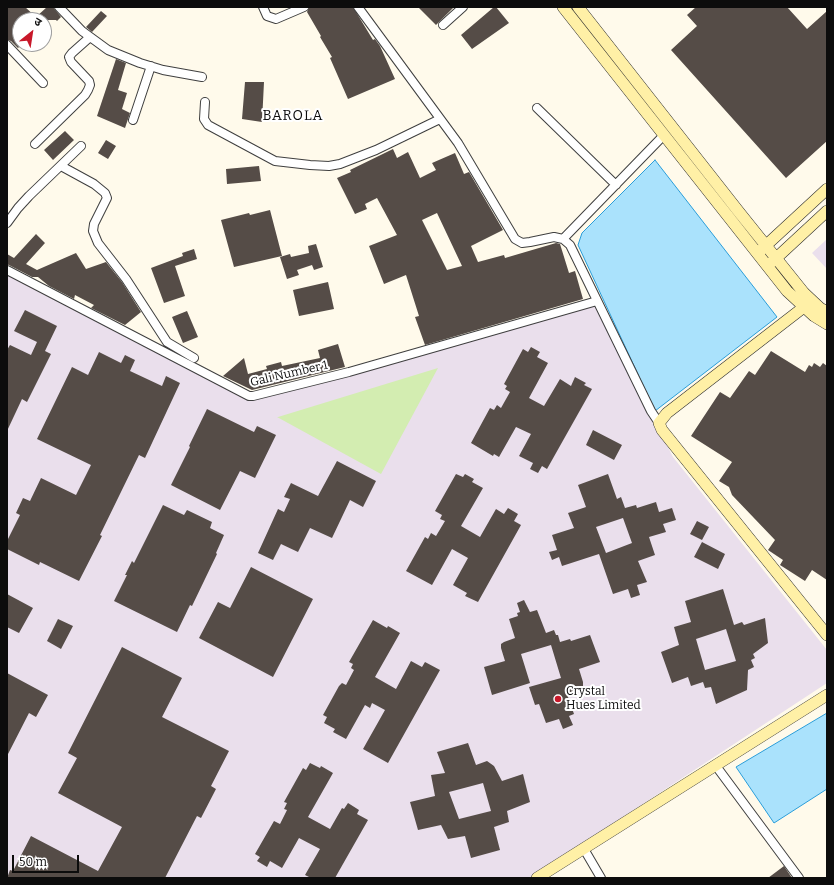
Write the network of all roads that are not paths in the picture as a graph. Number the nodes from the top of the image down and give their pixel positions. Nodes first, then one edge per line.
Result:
1 (59, 7) edge
2 (264, 7) edge
3 (304, 7) edge
4 (358, 7) edge
5 (463, 7) edge
6 (563, 7) edge
7 (578, 7) edge
8 (443, 25) dead end
9 (90, 37) junction
10 (7, 45) edge
11 (151, 66) junction
12 (202, 77) dead end
13 (43, 83) dead end
14 (205, 102) dead end
15 (537, 108) dead end
16 (133, 120) dead end
17 (440, 120) junction
18 (664, 135) junction
19 (35, 144) dead end
20 (81, 146) dead end
21 (61, 166) junction
22 (616, 185) junction
23 (827, 189) edge
24 (827, 211) edge
25 (7, 223) edge
26 (563, 239) junction
27 (766, 245) junction
28 (757, 253) junction
29 (776, 258) junction
30 (767, 266) junction
31 (7, 270) edge
32 (597, 301) junction
33 (804, 307) junction
34 (827, 312) edge
35 (827, 324) edge
36 (194, 358) dead end
37 (659, 423) junction
38 (827, 635) edge
39 (827, 695) edge
40 (716, 766) junction
41 (584, 849) junction
42 (537, 878) edge
43 (601, 878) edge
44 (799, 878) edge

1 - 9 street
2 - 3 street
4 - 17 street
5 - 8 street
6 - 18 street
7 - 27 street
9 - 11 street
9 - 19 street
10 - 13 street
11 - 12 street
11 - 16 street
14 - 17 street
15 - 22 street
17 - 26 street
18 - 22 street
18 - 28 street
20 - 21 street
21 - 25 street
21 - 36 street
22 - 26 street
23 - 27 street
24 - 29 street
26 - 32 street
27 - 28 street
27 - 29 street
28 - 30 street
29 - 30 street
29 - 34 street
30 - 33 street
31 - 32 street, Gali Number 1
32 - 37 street
33 - 35 street
33 - 37 street
37 - 38 street
39 - 40 street
40 - 41 street
40 - 44 street
41 - 42 street
41 - 43 street

